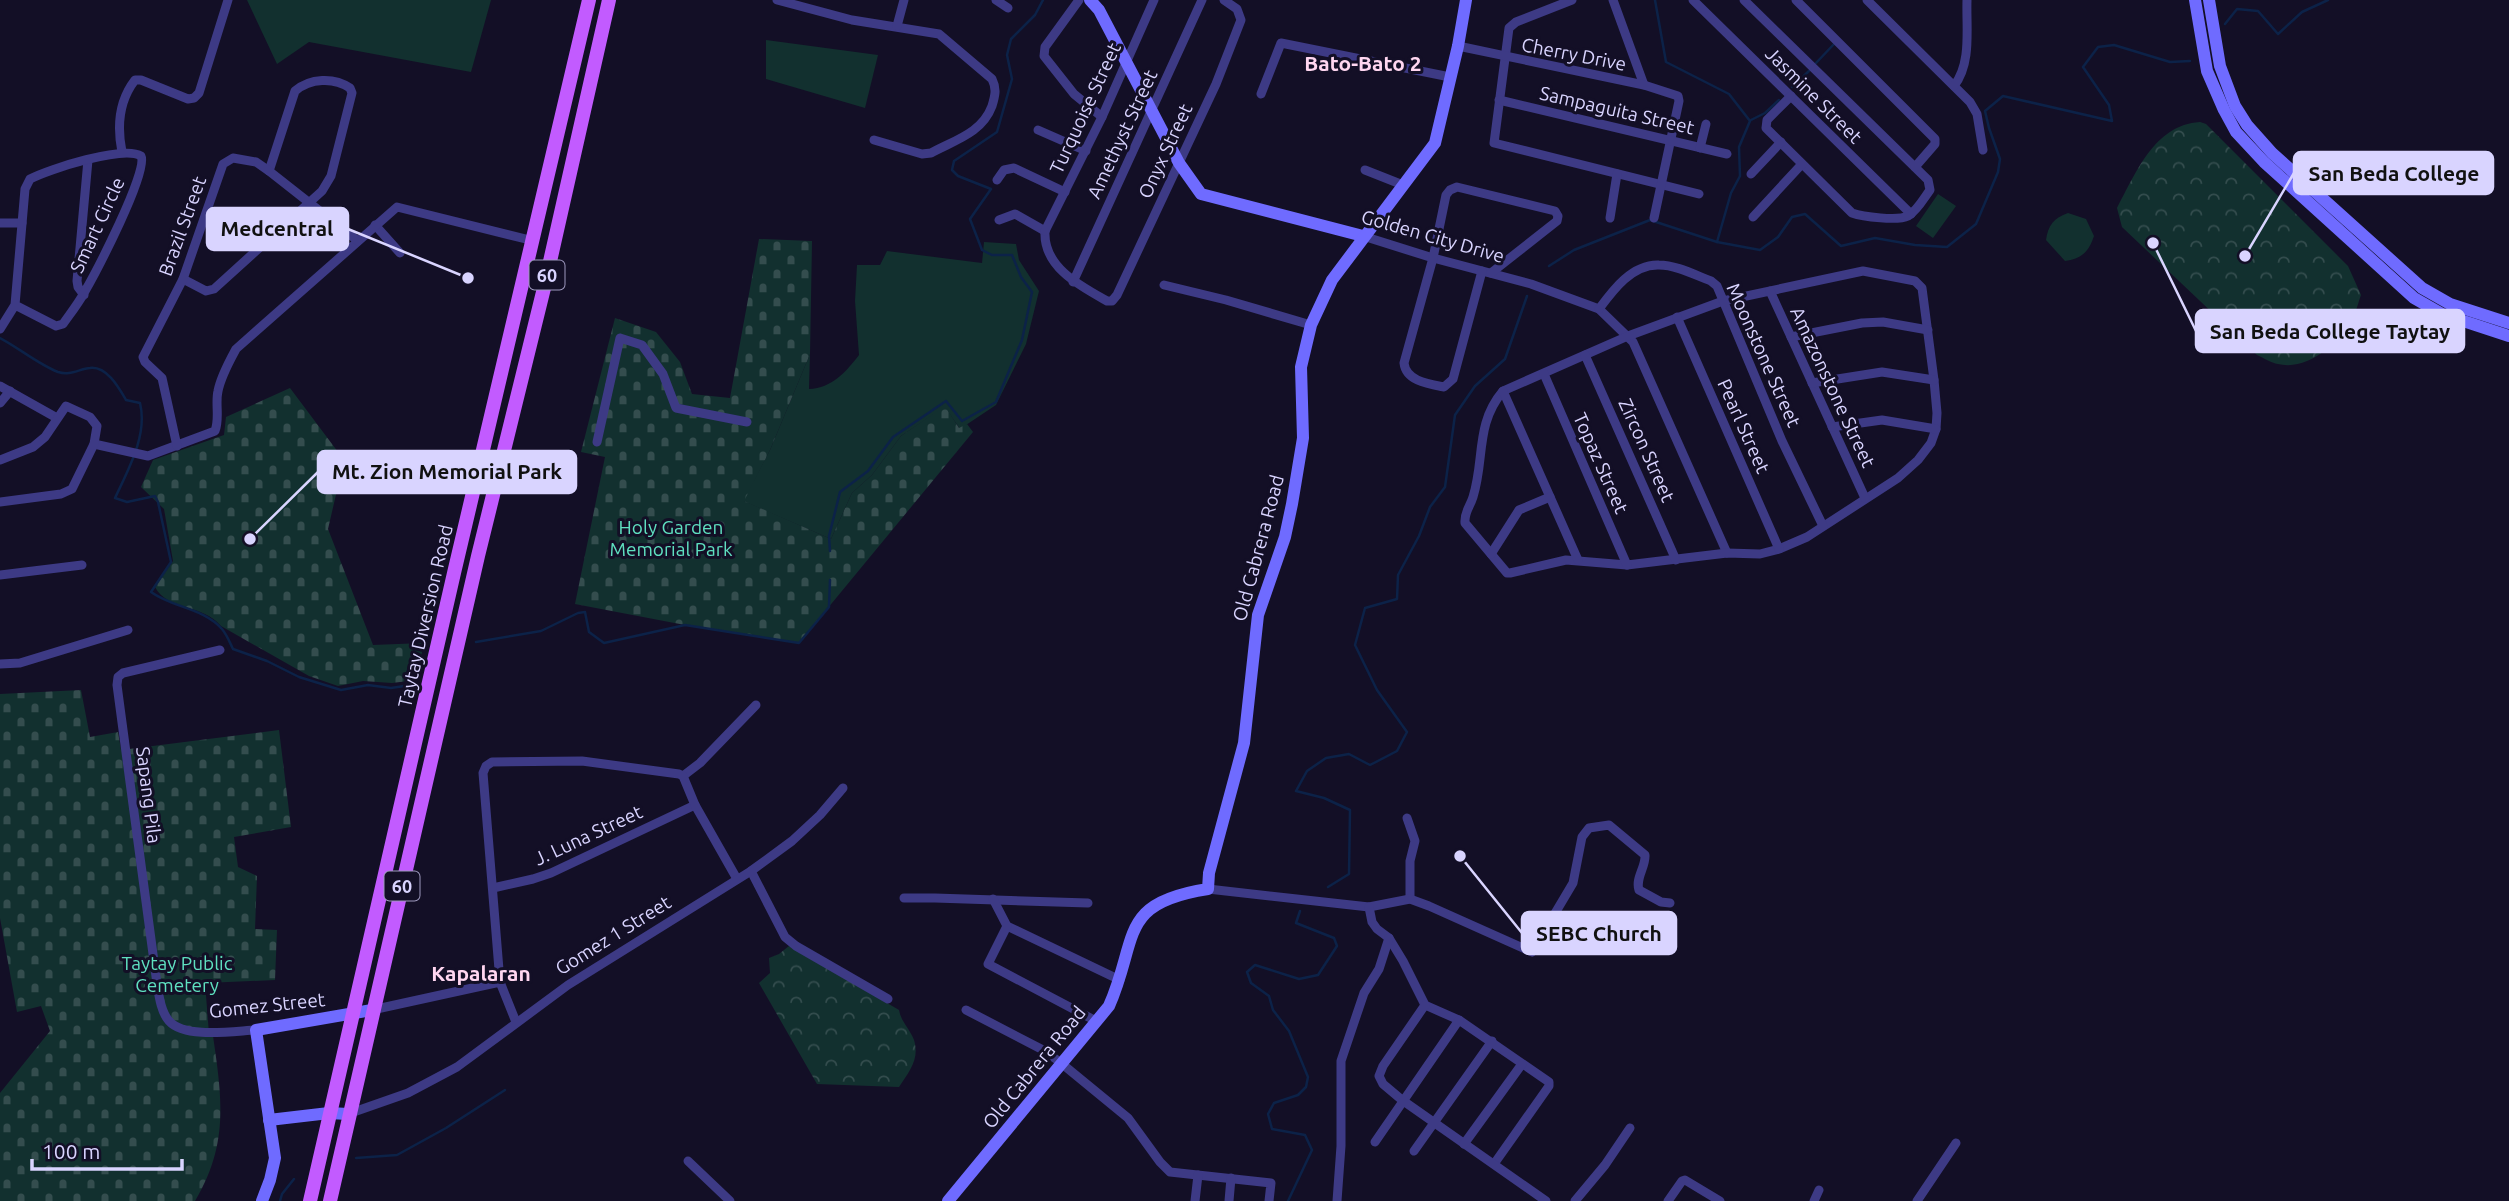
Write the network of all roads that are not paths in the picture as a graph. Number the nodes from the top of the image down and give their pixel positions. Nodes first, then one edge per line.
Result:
1 (228, 0) edge
2 (589, 0) edge
3 (608, 0) edge
4 (777, 0) edge
5 (904, 0) edge
6 (996, 0) edge
7 (1079, 0) edge
8 (1090, 0) edge
9 (1154, 0) edge
10 (1202, 0) edge
11 (1224, 0) edge
12 (1466, 0) edge
13 (1572, 0) edge
14 (1614, 0) edge
15 (1693, 0) edge
16 (1744, 0) edge
17 (1796, 0) edge
18 (1867, 0) edge
19 (1967, 0) edge
20 (2195, 0) edge
21 (2209, 0) edge
22 (803, 4) edge
23 (1008, 8) dead end
24 (897, 26) junction
25 (1458, 46) junction
26 (1505, 58) junction
27 (1127, 62) junction
28 (1450, 78) junction
29 (1644, 85) junction
30 (1954, 86) junction
31 (1261, 94) dead end
32 (1790, 96) junction
33 (1499, 100) junction
34 (1153, 111) junction
35 (1102, 117) junction
36 (1706, 124) dead end
37 (1038, 130) dead end
38 (874, 140) dead end
39 (1669, 141) junction
40 (1781, 142) junction
41 (1700, 148) junction
42 (1983, 150) dead end
43 (1086, 151) junction
44 (122, 152) junction
45 (1727, 154) dead end
46 (88, 160) junction
47 (1179, 163) junction
48 (1802, 164) junction
49 (1915, 167) junction
50 (1365, 170) dead end
51 (269, 171) junction
52 (1617, 174) junction
53 (1751, 174) dead end
54 (997, 180) dead end
55 (1660, 184) junction
56 (1403, 186) junction
57 (1065, 192) junction
58 (1699, 194) dead end
59 (308, 203) junction
60 (1911, 214) junction
61 (1753, 217) dead end
62 (1610, 218) dead end
63 (1654, 218) dead end
64 (999, 220) dead end
65 (0, 223) edge
66 (22, 223) junction
67 (375, 225) junction
68 (1045, 231) junction
69 (1363, 236) junction
70 (358, 241) junction
71 (534, 241) junction
72 (400, 253) dead end
73 (1433, 258) junction
74 (1487, 272) junction
75 (183, 279) junction
76 (1073, 282) junction
77 (1164, 285) dead end
78 (2408, 285) junction
79 (1770, 290) junction
80 (84, 295) junction
81 (1723, 301) junction
82 (15, 305) junction
83 (1599, 309) junction
84 (1677, 317) junction
85 (2509, 323) edge
86 (1311, 325) junction
87 (0, 329) edge
88 (1928, 330) junction
89 (1628, 336) junction
90 (2509, 336) edge
91 (1791, 337) junction
92 (1586, 355) junction
93 (1544, 374) junction
94 (1934, 380) junction
95 (1812, 383) junction
96 (0, 386) edge
97 (10, 391) junction
98 (1503, 391) junction
99 (0, 403) edge
100 (57, 418) junction
101 (747, 422) dead end
102 (1832, 427) junction
103 (1936, 429) junction
104 (597, 442) dead end
105 (94, 444) junction
106 (177, 446) junction
107 (0, 460) edge
108 (1550, 497) junction
109 (1865, 498) junction
110 (0, 502) edge
111 (1823, 526) junction
112 (1779, 549) junction
113 (1727, 553) junction
114 (1491, 554) junction
115 (1578, 560) junction
116 (1676, 560) junction
117 (82, 565) dead end
118 (1627, 565) junction
119 (0, 575) edge
120 (128, 630) dead end
121 (220, 650) dead end
122 (0, 664) edge
123 (427, 693) junction
124 (447, 698) junction
125 (756, 705) dead end
126 (683, 776) junction
127 (843, 788) dead end
128 (695, 805) junction
129 (1407, 818) dead end
130 (751, 871) junction
131 (737, 879) junction
132 (493, 888) junction
133 (1208, 889) junction
134 (904, 898) dead end
135 (993, 899) junction
136 (1410, 899) junction
137 (1670, 903) dead end
138 (1088, 904) dead end
139 (1369, 907) junction
140 (1007, 926) junction
141 (1389, 938) junction
142 (1120, 981) junction
143 (500, 982) junction
144 (888, 999) dead end
145 (1425, 1004) junction
146 (372, 1010) junction
147 (966, 1010) dead end
148 (352, 1015) junction
149 (1459, 1020) junction
150 (169, 1021) joint
151 (1096, 1021) junction
152 (516, 1022) junction
153 (256, 1030) junction
154 (1492, 1041) junction
155 (1061, 1063) junction
156 (1522, 1064) junction
157 (1402, 1100) junction
158 (329, 1113) junction
159 (348, 1114) junction
160 (269, 1119) junction
161 (1434, 1122) junction
162 (1630, 1128) dead end
163 (1375, 1142) dead end
164 (1956, 1143) dead end
165 (1464, 1144) junction
166 (1413, 1151) dead end
167 (688, 1161) dead end
168 (1494, 1164) junction
169 (1198, 1175) junction
170 (1231, 1178) junction
171 (1819, 1190) dead end
172 (262, 1201) edge
173 (310, 1201) edge
174 (330, 1201) edge
175 (730, 1201) edge
176 (948, 1201) edge
177 (1195, 1201) edge
178 (1229, 1201) edge
179 (1269, 1201) edge
180 (1337, 1201) edge
181 (1546, 1201) edge
182 (1576, 1201) edge
183 (1668, 1201) edge
184 (1720, 1201) edge
185 (1814, 1201) edge
186 (1917, 1201) edge

1 - 44 street
2 - 71 main road, Taytay Diversion Road / 60
3 - 124 main road, Taytay Diversion Road / 60
4 - 22 street
5 - 24 street
6 - 23 street
7 - 35 street
8 - 27 street, Golden City Drive
9 - 27 street, Turquoise Street
10 - 34 street, Amethyst Street
11 - 47 street, Onyx Street
12 - 25 street, Old Cabrera Road
13 - 26 street
14 - 29 street
15 - 32 street, Jasmine Street
16 - 49 street
17 - 49 street
18 - 30 street
19 - 30 street
20 - 78 street
21 - 78 street
22 - 24 street
24 - 38 street
25 - 26 street, Cherry Drive
25 - 28 street, Old Cabrera Road
26 - 29 street, Cherry Drive
26 - 33 street
27 - 34 street, Golden City Drive
27 - 35 street, Turquoise Street
28 - 31 street
28 - 56 street, Old Cabrera Road
29 - 39 street, Cherry Drive
30 - 42 street
32 - 40 street
32 - 60 street, Jasmine Street
33 - 39 street, Sampaguita Street
33 - 52 street
34 - 47 street, Golden City Drive
34 - 76 street, Amethyst Street
35 - 43 street, Turquoise Street
36 - 41 street
37 - 43 street
39 - 41 street, Sampaguita Street
39 - 55 street
40 - 48 street
40 - 53 street
41 - 45 street, Sampaguita Street
43 - 57 street, Turquoise Street
44 - 46 street, Smart Circle
44 - 80 street, Smart Circle
46 - 66 street, Smart Circle
46 - 80 street
47 - 69 street, Golden City Drive
47 - 76 street, Onyx Street
48 - 60 street
48 - 61 street
49 - 60 street
50 - 56 street
51 - 59 street, Brazil Street
51 - 59 street
51 - 75 street, Brazil Street
52 - 55 street
52 - 62 street
54 - 57 street
55 - 58 street
55 - 63 street
56 - 69 street, Old Cabrera Road
57 - 68 street, Turquoise Street
59 - 70 street, Brazil Street
59 - 75 street
64 - 68 street
65 - 66 street
66 - 82 street, Smart Circle
67 - 70 street
67 - 71 street
67 - 72 street
68 - 76 street
69 - 73 street, Golden City Drive
69 - 86 street, Old Cabrera Road
70 - 106 street
71 - 123 main road, Taytay Diversion Road / 60
73 - 74 street, Golden City Drive
73 - 74 street
73 - 74 street
74 - 83 street, Golden City Drive
75 - 106 street, Brazil Street
77 - 86 street
78 - 85 street
78 - 90 street
79 - 81 street
79 - 88 street
79 - 91 street, Amazonstone Street
80 - 82 street, Smart Circle
81 - 83 street, Moonstone Street
81 - 84 street
81 - 111 street, Moonstone Street
82 - 87 street
83 - 89 street, Golden City Drive
84 - 89 street
84 - 112 street, Pearl Street
86 - 133 street, Old Cabrera Road
88 - 91 street
88 - 94 street
89 - 92 street
89 - 113 street, Golden City Drive
91 - 95 street, Amazonstone Street
92 - 93 street
92 - 116 street, Zircon Street
93 - 98 street
93 - 118 street, Topaz Street
94 - 95 street
94 - 103 street
95 - 102 street, Amazonstone Street
96 - 97 street
97 - 99 street
97 - 100 street
98 - 108 street
98 - 114 street
100 - 105 street
100 - 107 street
101 - 104 street
102 - 103 street
102 - 109 street, Amazonstone Street
103 - 109 street
105 - 106 street
105 - 110 street
108 - 114 street
108 - 115 street
109 - 111 street
111 - 112 street
112 - 113 street
113 - 116 street
114 - 115 street
115 - 118 street
116 - 118 street
117 - 119 street
120 - 122 street
121 - 150 street, Sapang Pila
123 - 124 main road
123 - 148 main road, Taytay Diversion Road / 60
124 - 146 main road, Taytay Diversion Road / 60
125 - 126 street
126 - 128 street
126 - 132 street
127 - 130 street, Gomez 1 Street
128 - 131 street
128 - 132 street, J. Luna Street
129 - 136 street
130 - 131 street, Gomez 1 Street
130 - 144 street
131 - 152 street, Gomez 1 Street
132 - 143 street
133 - 139 street
133 - 142 street, Old Cabrera Road
134 - 135 street
135 - 138 street
135 - 140 street
136 - 137 street
136 - 139 street
139 - 141 street
140 - 142 street
140 - 151 street
141 - 145 street
141 - 180 street
142 - 151 street, Old Cabrera Road
143 - 146 street
143 - 152 street
145 - 149 street
145 - 157 street
146 - 148 street, Gomez Street
146 - 159 main road, Taytay Diversion Road / 60
147 - 155 street
148 - 153 street, Gomez Street
148 - 158 main road, Taytay Diversion Road / 60
149 - 154 street
149 - 157 street
150 - 153 street, Gomez Street
151 - 155 street, Old Cabrera Road
152 - 159 street, Gomez 1 Street
153 - 160 street
154 - 156 street
154 - 161 street
155 - 169 street
155 - 176 street, Old Cabrera Road
156 - 165 street
156 - 168 street
157 - 161 street
157 - 163 street
158 - 159 street, Gomez 1 Street
158 - 160 street, Gomez 1 Street
158 - 173 main road, Taytay Diversion Road / 60
159 - 174 main road, Taytay Diversion Road / 60
160 - 172 street
161 - 165 street
161 - 166 street
162 - 182 street
164 - 186 street
165 - 168 street
167 - 175 street
168 - 181 street
169 - 170 street
169 - 177 street
170 - 178 street
170 - 179 street
171 - 185 street
183 - 184 street

